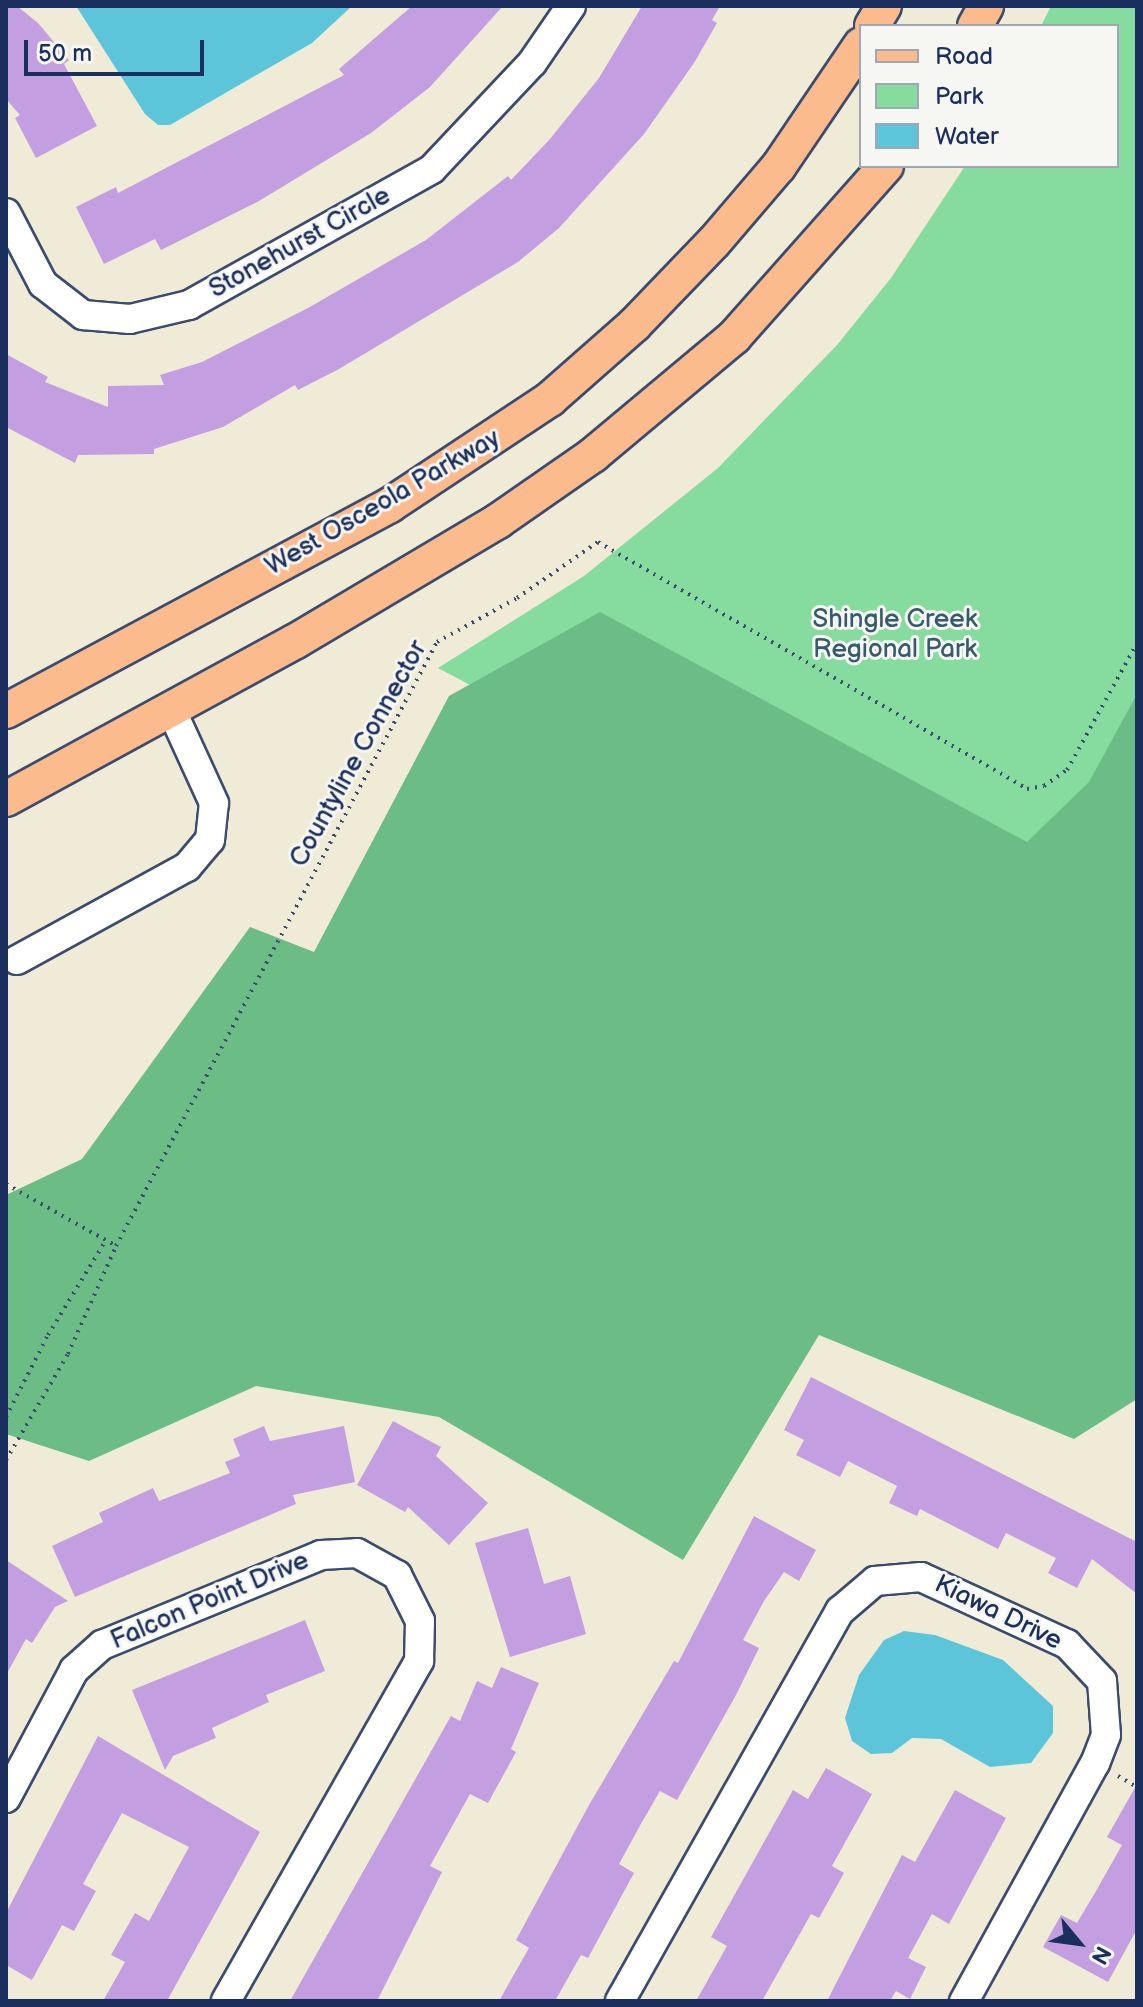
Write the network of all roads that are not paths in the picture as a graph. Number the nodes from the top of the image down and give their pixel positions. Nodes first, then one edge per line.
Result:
1 (571, 6) edge
2 (884, 6) edge
3 (986, 6) edge
4 (873, 24) edge
5 (976, 24) edge
6 (859, 48) edge
7 (884, 168) edge
8 (6, 213) edge
9 (171, 709) junction
10 (6, 711) edge
11 (6, 799) edge
12 (17, 960) dead end
13 (6, 1798) edge
14 (226, 2001) edge
15 (620, 2001) edge
16 (964, 2001) edge

1 - 8 street, Stonehurst Circle
2 - 4 main road
3 - 5 main road
6 - 10 main road, West Osceola Parkway
7 - 9 main road
9 - 11 main road
9 - 12 street
13 - 14 street, Falcon Point Drive
15 - 16 street, Kiawa Drive

